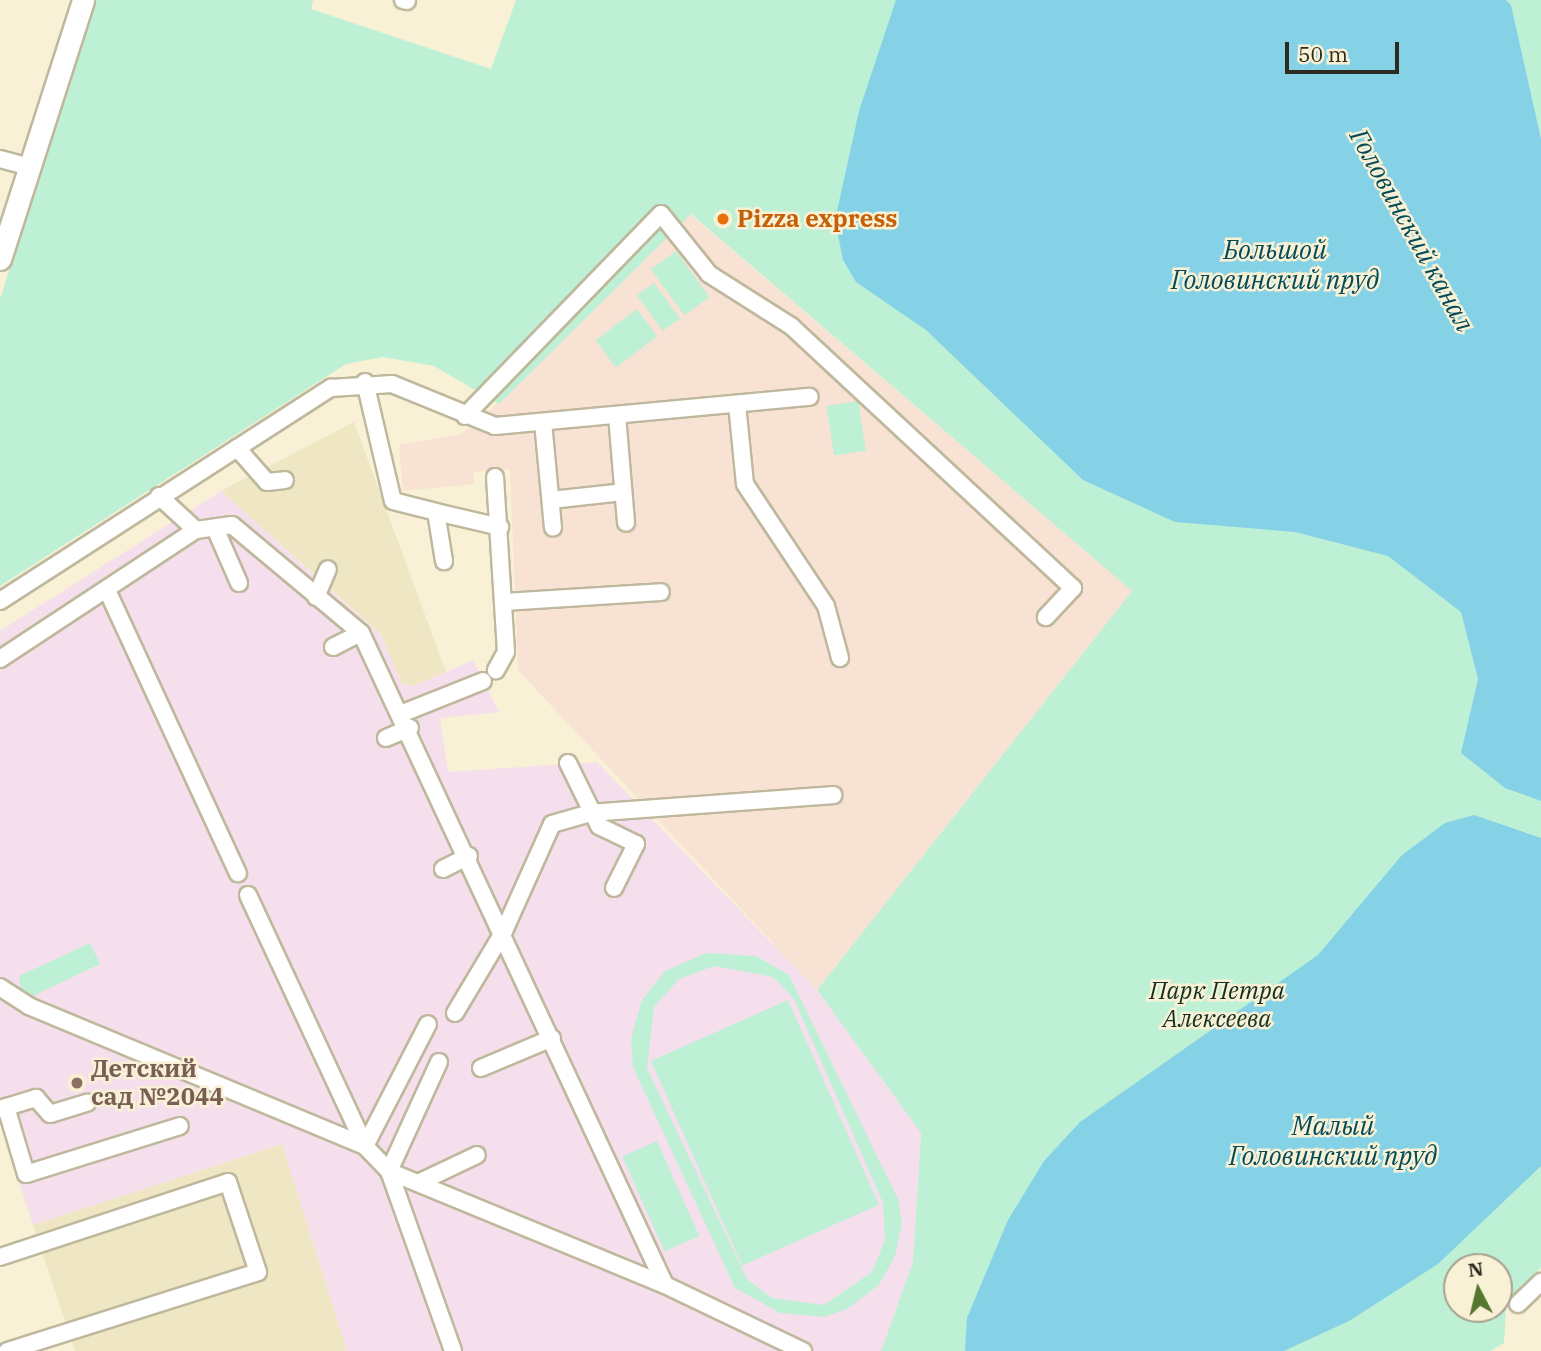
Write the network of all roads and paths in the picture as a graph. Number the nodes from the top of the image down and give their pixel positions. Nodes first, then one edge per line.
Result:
1 (83, 0) edge
2 (0, 159) edge
3 (29, 167) junction
4 (0, 259) edge
5 (365, 382) junction
6 (810, 397) dead end
7 (737, 404) junction
8 (617, 415) junction
9 (471, 419) junction
10 (543, 422) junction
11 (237, 448) junction
12 (495, 477) dead end
13 (277, 486) dead end
14 (623, 492) junction
15 (159, 496) junction
16 (551, 500) junction
17 (436, 512) junction
18 (626, 523) dead end
19 (500, 527) junction
20 (215, 528) junction
21 (553, 528) dead end
22 (196, 530) junction
23 (444, 561) dead end
24 (328, 569) dead end
25 (239, 583) dead end
26 (107, 590) junction
27 (661, 592) dead end
28 (316, 597) junction
29 (0, 601) edge
30 (504, 602) junction
31 (1046, 617) dead end
32 (362, 633) junction
33 (333, 647) dead end
34 (840, 658) dead end
35 (0, 659) edge
36 (496, 670) dead end
37 (483, 681) dead end
38 (406, 720) junction
39 (386, 738) dead end
40 (568, 763) dead end
41 (833, 795) dead end
42 (590, 813) junction
43 (469, 856) junction
44 (443, 869) dead end
45 (238, 873) dead end
46 (614, 888) dead end
47 (248, 895) dead end
48 (504, 932) junction
49 (0, 986) edge
50 (455, 1013) dead end
51 (428, 1024) dead end
52 (552, 1038) junction
53 (439, 1062) dead end
54 (481, 1068) dead end
55 (87, 1103) dead end
56 (3, 1108) edge
57 (180, 1126) dead end
58 (365, 1146) junction
59 (477, 1156) dead end
60 (389, 1171) junction
61 (418, 1183) junction
62 (0, 1257) edge
63 (1541, 1282) edge
64 (665, 1285) junction
65 (1518, 1304) dead end
66 (53, 1345) edge
67 (6, 1351) edge
68 (453, 1351) edge
69 (803, 1351) edge

1 - 3 main road
2 - 3 lane
3 - 4 main road
5 - 9 lane
5 - 11 lane
5 - 17 lane
6 - 7 lane
7 - 8 lane
7 - 34 lane
8 - 10 lane
8 - 14 lane
9 - 10 lane
9 - 31 lane
10 - 16 lane
11 - 13 lane
11 - 15 lane
12 - 19 lane
14 - 16 lane
14 - 18 lane
15 - 22 lane
15 - 29 lane
16 - 21 lane
17 - 19 lane
17 - 23 lane
19 - 30 lane
20 - 22 lane
20 - 25 lane
20 - 28 lane
22 - 26 lane
24 - 28 lane
26 - 35 lane
26 - 45 lane
27 - 30 lane
28 - 32 lane
30 - 36 lane
32 - 33 lane
32 - 38 lane
37 - 38 lane
38 - 39 lane
38 - 43 lane
40 - 42 lane
41 - 42 lane
42 - 46 lane
42 - 48 lane
43 - 44 lane
43 - 48 lane
47 - 58 lane
48 - 50 lane
48 - 52 lane
49 - 58 lane
51 - 58 lane
52 - 54 lane
52 - 64 lane
53 - 60 lane
55 - 56 lane
56 - 57 lane
58 - 60 lane
59 - 61 lane
60 - 61 lane
60 - 68 lane
61 - 64 lane
62 - 66 lane
63 - 65 lane
64 - 69 lane
66 - 67 lane

